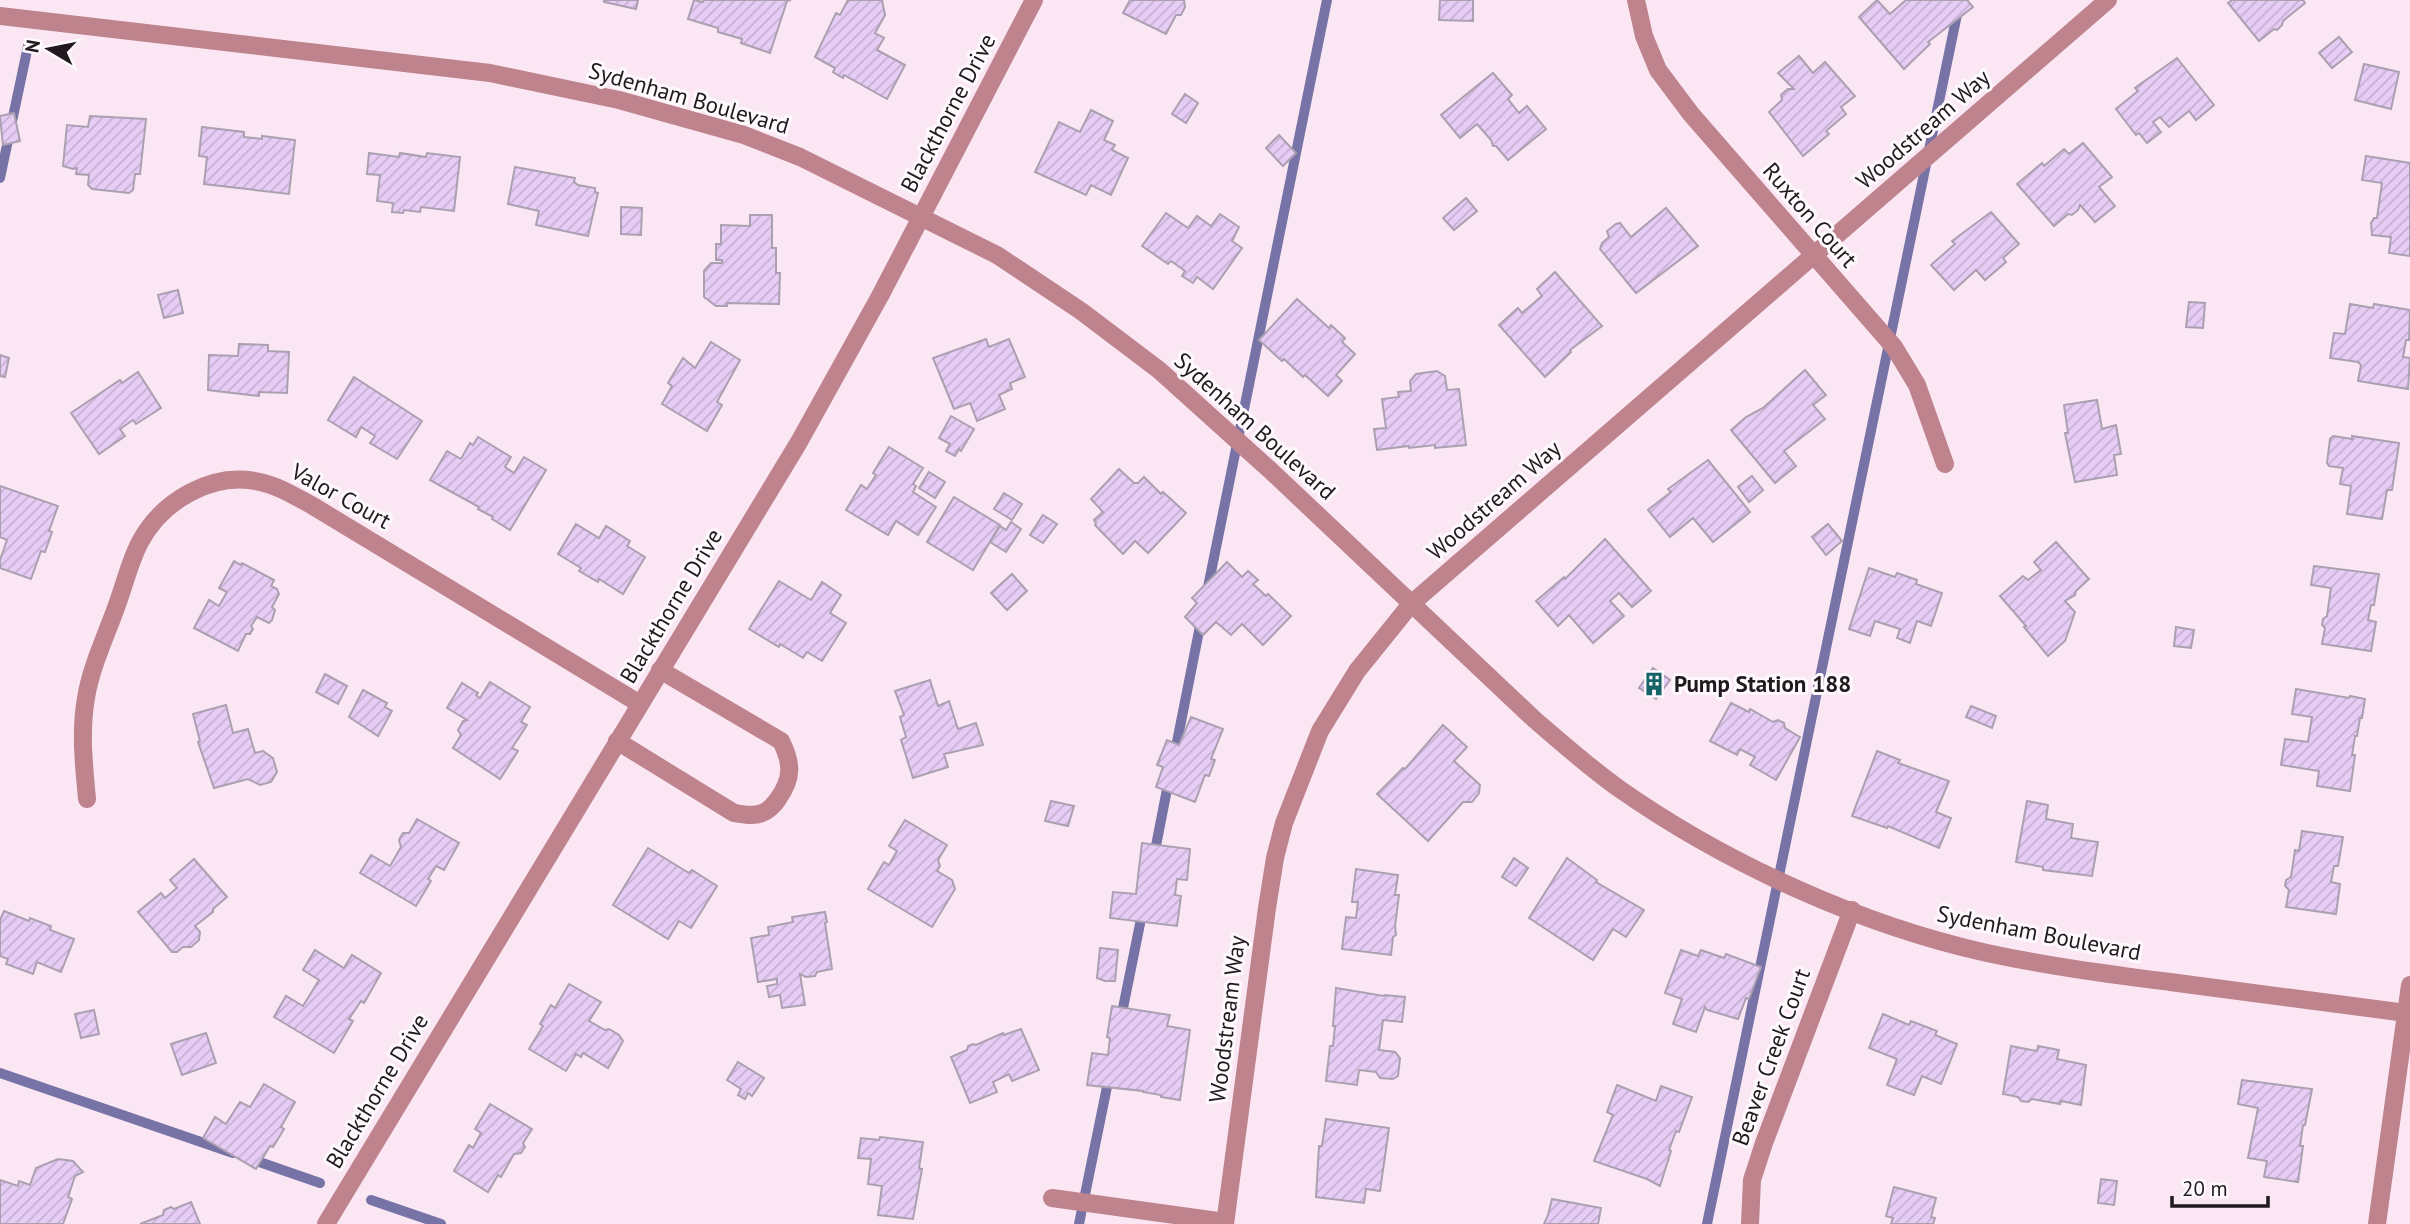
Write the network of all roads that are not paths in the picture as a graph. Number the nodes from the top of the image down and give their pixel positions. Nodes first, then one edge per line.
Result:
1 (1034, 0) edge
2 (1636, 0) edge
3 (2108, 0) edge
4 (0, 16) edge
5 (922, 216) junction
6 (1813, 256) junction
7 (1945, 464) dead end
8 (1410, 604) junction
9 (660, 670) junction
10 (640, 704) junction
11 (617, 741) junction
12 (88, 799) dead end
13 (1852, 910) junction
14 (2410, 985) edge
15 (2406, 1013) junction
16 (1052, 1198) dead end
17 (1225, 1223) edge
18 (326, 1224) edge
19 (1749, 1224) edge
20 (2377, 1224) edge

1 - 5 street, Blackthorne Drive
2 - 6 street, Ruxton Court
3 - 6 street, Woodstream Way
4 - 5 street, Sydenham Boulevard
5 - 8 street, Sydenham Boulevard
5 - 9 street, Blackthorne Drive
6 - 7 street, Ruxton Court
6 - 8 street, Woodstream Way
8 - 13 street, Sydenham Boulevard
8 - 17 street, Woodstream Way
9 - 10 street, Blackthorne Drive
9 - 11 street
10 - 11 street, Blackthorne Drive
10 - 12 street, Valor Court
11 - 18 street, Blackthorne Drive
13 - 15 street, Sydenham Boulevard
13 - 19 street, Beaver Creek Court
14 - 15 street
15 - 20 street
16 - 17 street

